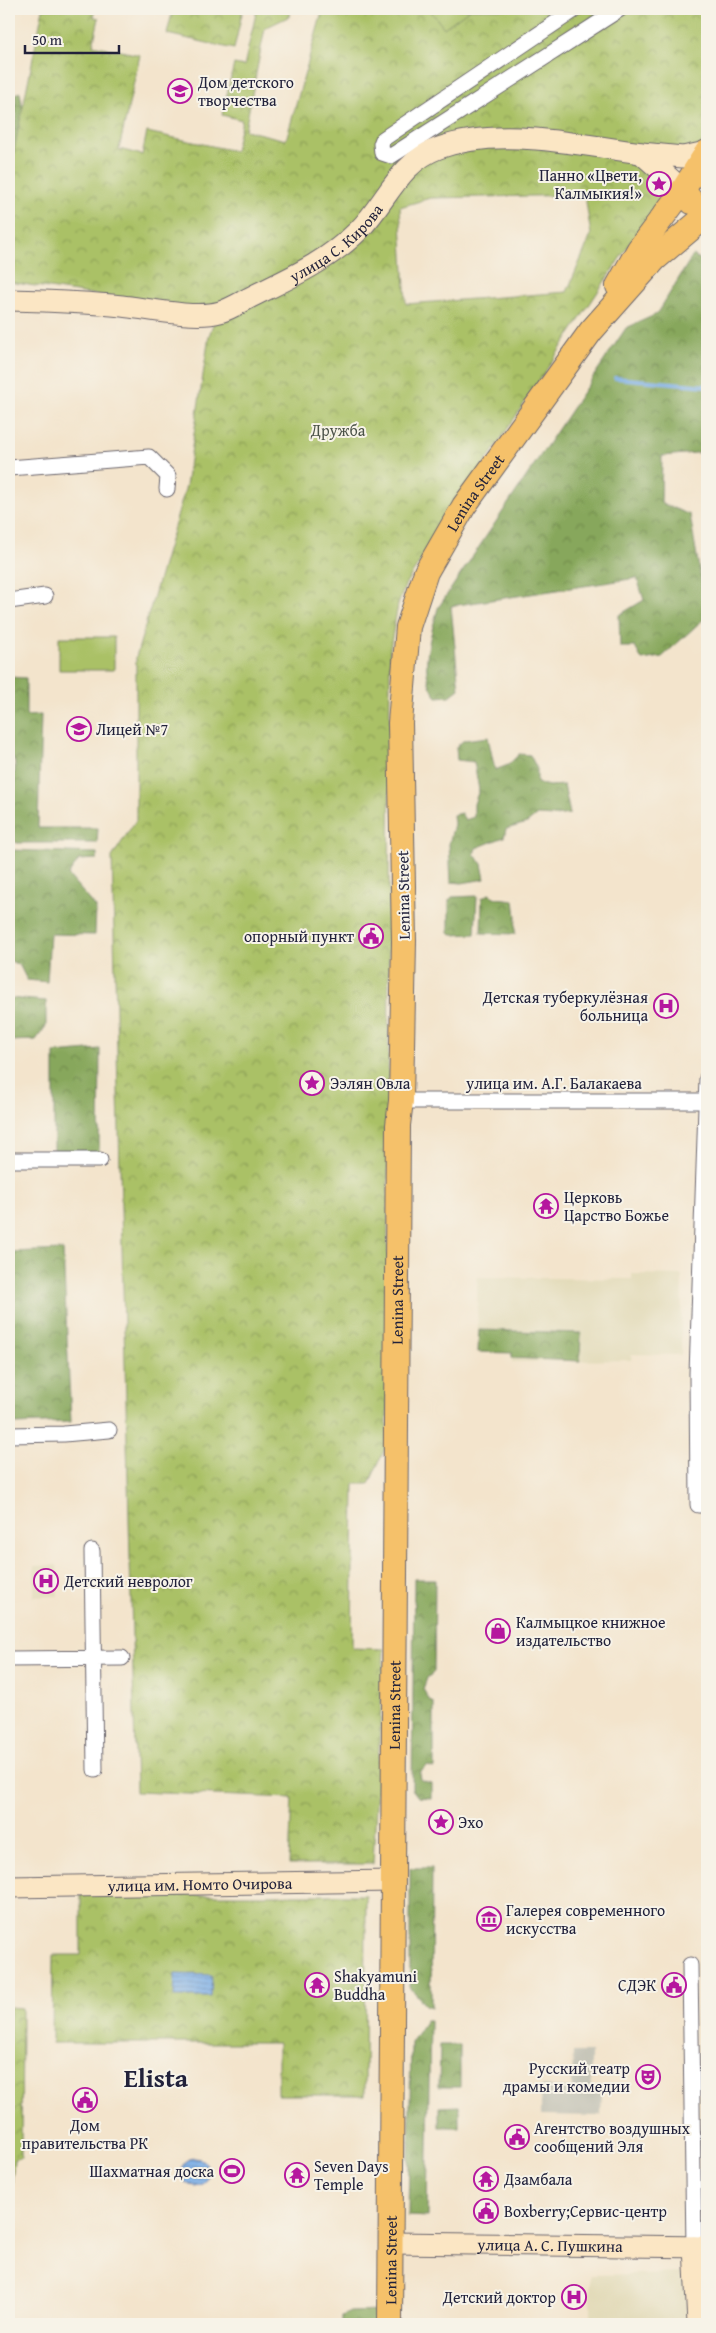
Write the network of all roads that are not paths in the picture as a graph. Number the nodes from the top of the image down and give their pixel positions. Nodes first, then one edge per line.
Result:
1 (576, 9) edge
2 (620, 9) edge
3 (707, 152) edge
4 (641, 153) junction
5 (682, 190) junction
6 (707, 209) edge
7 (707, 215) edge
8 (9, 300) edge
9 (591, 331) junction
10 (9, 468) edge
11 (166, 489) dead end
12 (45, 596) dead end
13 (9, 601) edge
14 (707, 1078) edge
15 (401, 1101) junction
16 (706, 1101) edge
17 (9, 1160) edge
18 (100, 1160) dead end
19 (109, 1430) dead end
20 (9, 1435) edge
21 (702, 1505) edge
22 (92, 1551) dead end
23 (94, 1658) junction
24 (122, 1658) dead end
25 (9, 1660) edge
26 (95, 1770) dead end
27 (393, 1881) junction
28 (9, 1887) edge
29 (690, 1965) dead end
30 (392, 2244) junction
31 (701, 2247) edge
32 (390, 2324) edge
33 (698, 2324) edge

1 - 2 street
3 - 4 main road, улица С. Кирова
3 - 5 main road, Lenina Street
4 - 5 main road
4 - 8 main road, улица С. Кирова
5 - 6 main road
5 - 9 main road, Lenina Street
7 - 9 main road, Lenina Street
9 - 15 main road, Lenina Street
10 - 11 street
12 - 13 street
14 - 16 street
15 - 16 street, улица им. А.Г. Балакаева
15 - 27 main road, Lenina Street
16 - 21 street
17 - 18 street
19 - 20 street
22 - 23 street
23 - 24 street
23 - 25 street
23 - 26 street
27 - 28 main road, улица им. Номто Очирова
27 - 30 main road, Lenina Street
29 - 31 street
30 - 31 main road, улица А. С. Пушкина
30 - 32 main road, Lenina Street
31 - 33 main road

